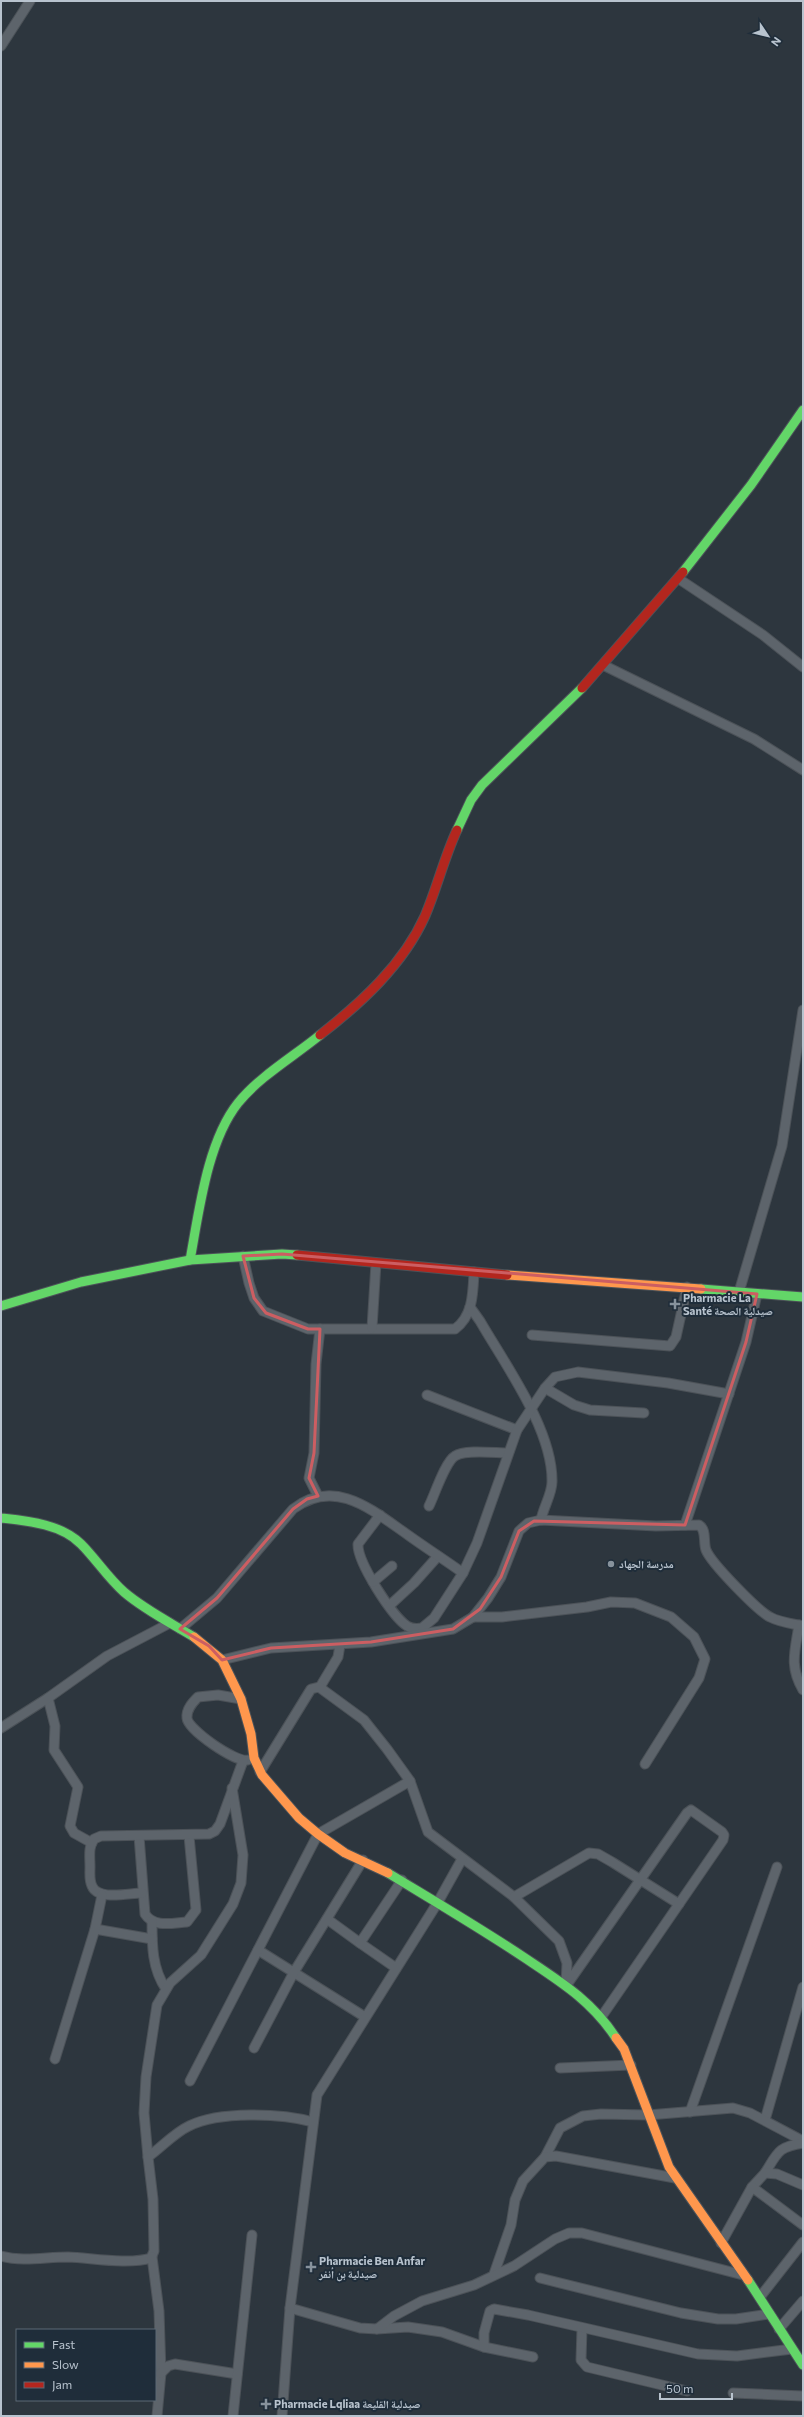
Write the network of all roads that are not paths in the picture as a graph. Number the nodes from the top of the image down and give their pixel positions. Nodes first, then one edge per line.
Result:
1 (30, 1) edge
2 (1, 46) edge
3 (803, 410) edge
4 (679, 579) junction
5 (603, 665) junction
6 (803, 667) edge
7 (803, 770) edge
8 (803, 1010) edge
9 (243, 1256) junction
10 (190, 1260) junction
11 (376, 1263) junction
12 (474, 1272) junction
13 (687, 1287) junction
14 (739, 1292) junction
15 (757, 1294) junction
16 (803, 1297) edge
17 (1, 1306) edge
18 (470, 1308) junction
19 (372, 1328) junction
20 (320, 1330) junction
21 (532, 1335) dead end
22 (546, 1388) junction
23 (729, 1394) junction
24 (427, 1395) dead end
25 (532, 1408) junction
26 (644, 1413) dead end
27 (517, 1430) junction
28 (508, 1453) junction
29 (318, 1496) junction
30 (429, 1506) dead end
31 (380, 1515) junction
32 (1, 1518) edge
33 (541, 1520) junction
34 (685, 1525) junction
35 (438, 1556) junction
36 (392, 1566) dead end
37 (463, 1573) junction
38 (374, 1582) junction
39 (389, 1606) junction
40 (473, 1617) junction
41 (170, 1623) junction
42 (801, 1626) edge
43 (180, 1628) junction
44 (340, 1645) junction
45 (222, 1660) junction
46 (320, 1687) junction
47 (803, 1690) edge
48 (48, 1698) junction
49 (241, 1699) junction
50 (1, 1728) edge
51 (254, 1758) junction
52 (243, 1760) junction
53 (645, 1764) dead end
54 (260, 1772) junction
55 (410, 1781) junction
56 (232, 1788) junction
57 (318, 1834) junction
58 (139, 1836) junction
59 (189, 1836) junction
60 (92, 1842) junction
61 (462, 1859) junction
62 (363, 1860) junction
63 (777, 1867) dead end
64 (402, 1880) junction
65 (639, 1881) junction
66 (142, 1893) junction
67 (102, 1895) junction
68 (514, 1897) junction
69 (438, 1902) junction
70 (679, 1904) junction
71 (327, 1919) junction
72 (152, 1921) junction
73 (95, 1929) junction
74 (152, 1939) junction
75 (360, 1943) junction
76 (258, 1950) junction
77 (396, 1968) junction
78 (294, 1972) junction
79 (566, 1986) junction
80 (803, 1987) edge
81 (166, 1989) junction
82 (602, 2016) junction
83 (365, 2017) junction
84 (254, 2048) dead end
85 (55, 2059) dead end
86 (631, 2065) junction
87 (560, 2068) dead end
88 (190, 2081) dead end
89 (690, 2112) junction
90 (648, 2115) junction
91 (765, 2120) junction
92 (313, 2122) junction
93 (803, 2142) edge
94 (148, 2157) junction
95 (545, 2157) junction
96 (765, 2172) junction
97 (675, 2178) junction
98 (803, 2185) edge
99 (752, 2187) junction
100 (803, 2225) edge
101 (252, 2235) dead end
102 (803, 2242) edge
103 (721, 2243) junction
104 (1, 2256) edge
105 (152, 2257) junction
106 (494, 2274) junction
107 (743, 2274) junction
108 (540, 2278) dead end
109 (760, 2297) junction
110 (803, 2301) edge
111 (290, 2308) junction
112 (769, 2314) junction
113 (582, 2328) junction
114 (377, 2329) junction
115 (779, 2329) junction
116 (484, 2347) junction
117 (792, 2349) junction
118 (533, 2357) dead end
119 (803, 2365) edge
120 (161, 2373) junction
121 (237, 2374) junction
122 (687, 2391) dead end
123 (733, 2393) dead end
124 (803, 2396) edge
125 (157, 2416) edge
126 (233, 2416) edge
127 (282, 2416) edge

1 - 2 street
3 - 4 street
4 - 5 street
4 - 6 street
5 - 7 street
5 - 10 street
8 - 14 street
9 - 10 street
9 - 11 street
9 - 20 street
10 - 17 street
11 - 12 street
11 - 19 street
12 - 13 street
12 - 18 street
13 - 14 street
13 - 21 street
14 - 15 street
15 - 16 street
15 - 23 street
18 - 19 street
18 - 25 street
19 - 20 street
20 - 29 street
22 - 23 street
22 - 25 street
22 - 26 street
23 - 34 street
24 - 27 street
25 - 27 street
25 - 33 street
27 - 28 street
28 - 30 street
28 - 37 street
29 - 31 street
29 - 43 street
31 - 35 street
31 - 38 street
32 - 41 street
33 - 34 street
33 - 40 street
34 - 42 street
35 - 37 street
35 - 39 street
36 - 38 street
37 - 39 street
38 - 39 street
40 - 44 street
40 - 53 street
41 - 43 street
41 - 48 street
42 - 47 street
43 - 45 street
44 - 45 street
44 - 46 street
45 - 49 street
46 - 54 street
46 - 55 street
48 - 50 street
48 - 60 street
49 - 51 street
49 - 52 street
51 - 52 street
51 - 54 street
52 - 56 street
54 - 57 street
55 - 57 street
55 - 61 street
56 - 59 street
56 - 81 street
57 - 62 street
57 - 76 street
58 - 59 street
58 - 60 street
58 - 66 street
59 - 72 street
60 - 67 street
61 - 68 street
61 - 69 street
62 - 64 street
62 - 71 street
63 - 89 street
64 - 69 street
64 - 75 street
65 - 68 street
65 - 70 street
65 - 70 street
65 - 79 street
66 - 67 street
66 - 72 street
67 - 73 street
68 - 79 street
69 - 77 street
69 - 79 street
70 - 82 street
71 - 75 street
71 - 78 street
72 - 74 street
73 - 74 street
73 - 85 street
74 - 81 street
75 - 77 street
76 - 78 street
76 - 88 street
77 - 83 street
78 - 83 street
78 - 84 street
79 - 82 street
80 - 91 street
81 - 94 street
82 - 86 street
83 - 92 street
86 - 87 street
86 - 90 street
89 - 90 street
89 - 91 street
90 - 95 street
90 - 97 street
91 - 93 street
92 - 94 street
92 - 111 street
93 - 96 street
94 - 105 street
95 - 97 street
95 - 106 street
96 - 98 street
96 - 99 street
97 - 103 street
99 - 100 street
99 - 103 street
101 - 121 street
102 - 109 street
103 - 107 street
104 - 105 street
105 - 120 street
106 - 107 street
106 - 114 street
107 - 109 street
108 - 112 street
109 - 112 street
110 - 115 street
111 - 114 street
111 - 127 street
112 - 115 street
113 - 116 street
113 - 117 street
113 - 122 street
114 - 116 street
115 - 117 street
116 - 118 street
117 - 119 street
120 - 121 street
120 - 125 street
121 - 126 street
123 - 124 street

